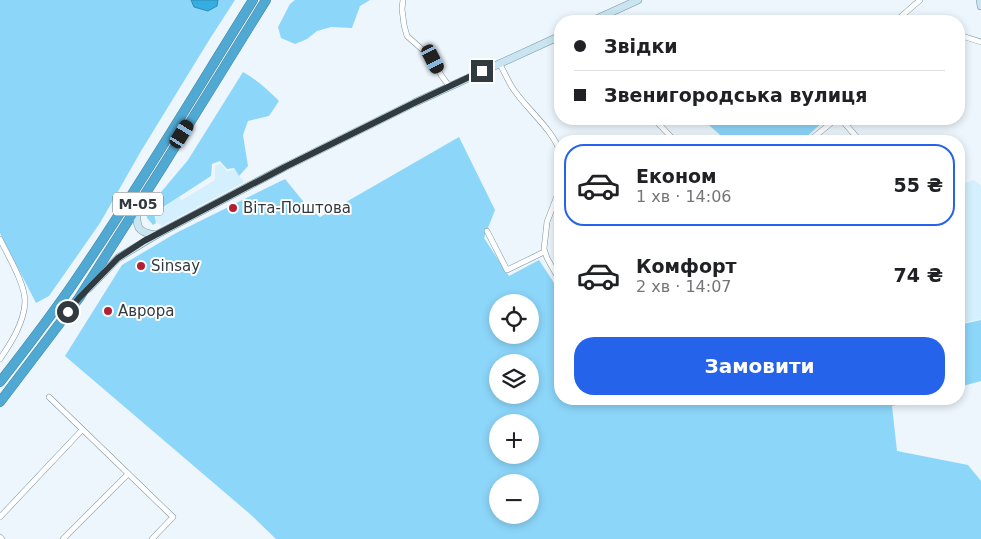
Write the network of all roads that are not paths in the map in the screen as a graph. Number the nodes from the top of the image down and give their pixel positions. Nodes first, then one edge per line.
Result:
1 (253, 0) edge
2 (266, 0) edge
3 (403, 0) edge
4 (638, 0) edge
5 (920, 0) edge
6 (980, 0) edge
7 (981, 6) edge
8 (605, 15) edge
9 (904, 15) edge
10 (965, 37) edge
11 (554, 39) edge
12 (981, 42) edge
13 (499, 63) junction
14 (449, 86) junction
15 (660, 125) edge
16 (829, 125) edge
17 (846, 125) edge
18 (669, 135) edge
19 (816, 135) edge
20 (855, 135) edge
21 (554, 140) edge
22 (554, 204) edge
23 (137, 206) junction
24 (487, 231) dead end
25 (156, 235) junction
26 (0, 239) edge
27 (544, 252) junction
28 (554, 270) edge
29 (79, 298) junction
30 (0, 360) edge
31 (0, 382) edge
32 (49, 397) dead end
33 (0, 402) edge
34 (82, 430) junction
35 (128, 474) junction
36 (0, 517) edge
37 (63, 539) edge
38 (152, 539) edge

1 - 31 highway, М-05
2 - 23 highway, М-05
3 - 14 street
4 - 8 street
5 - 9 street
6 - 7 street
10 - 12 street
11 - 13 street
13 - 14 street
13 - 21 street
14 - 25 street
15 - 18 street
16 - 19 street
17 - 20 street
22 - 27 street
23 - 25 street
23 - 29 highway, М-05
24 - 27 street
25 - 29 street
26 - 30 street
27 - 28 street
29 - 33 highway, М-05
32 - 34 street
34 - 35 street
34 - 36 street
35 - 37 street
35 - 38 street

